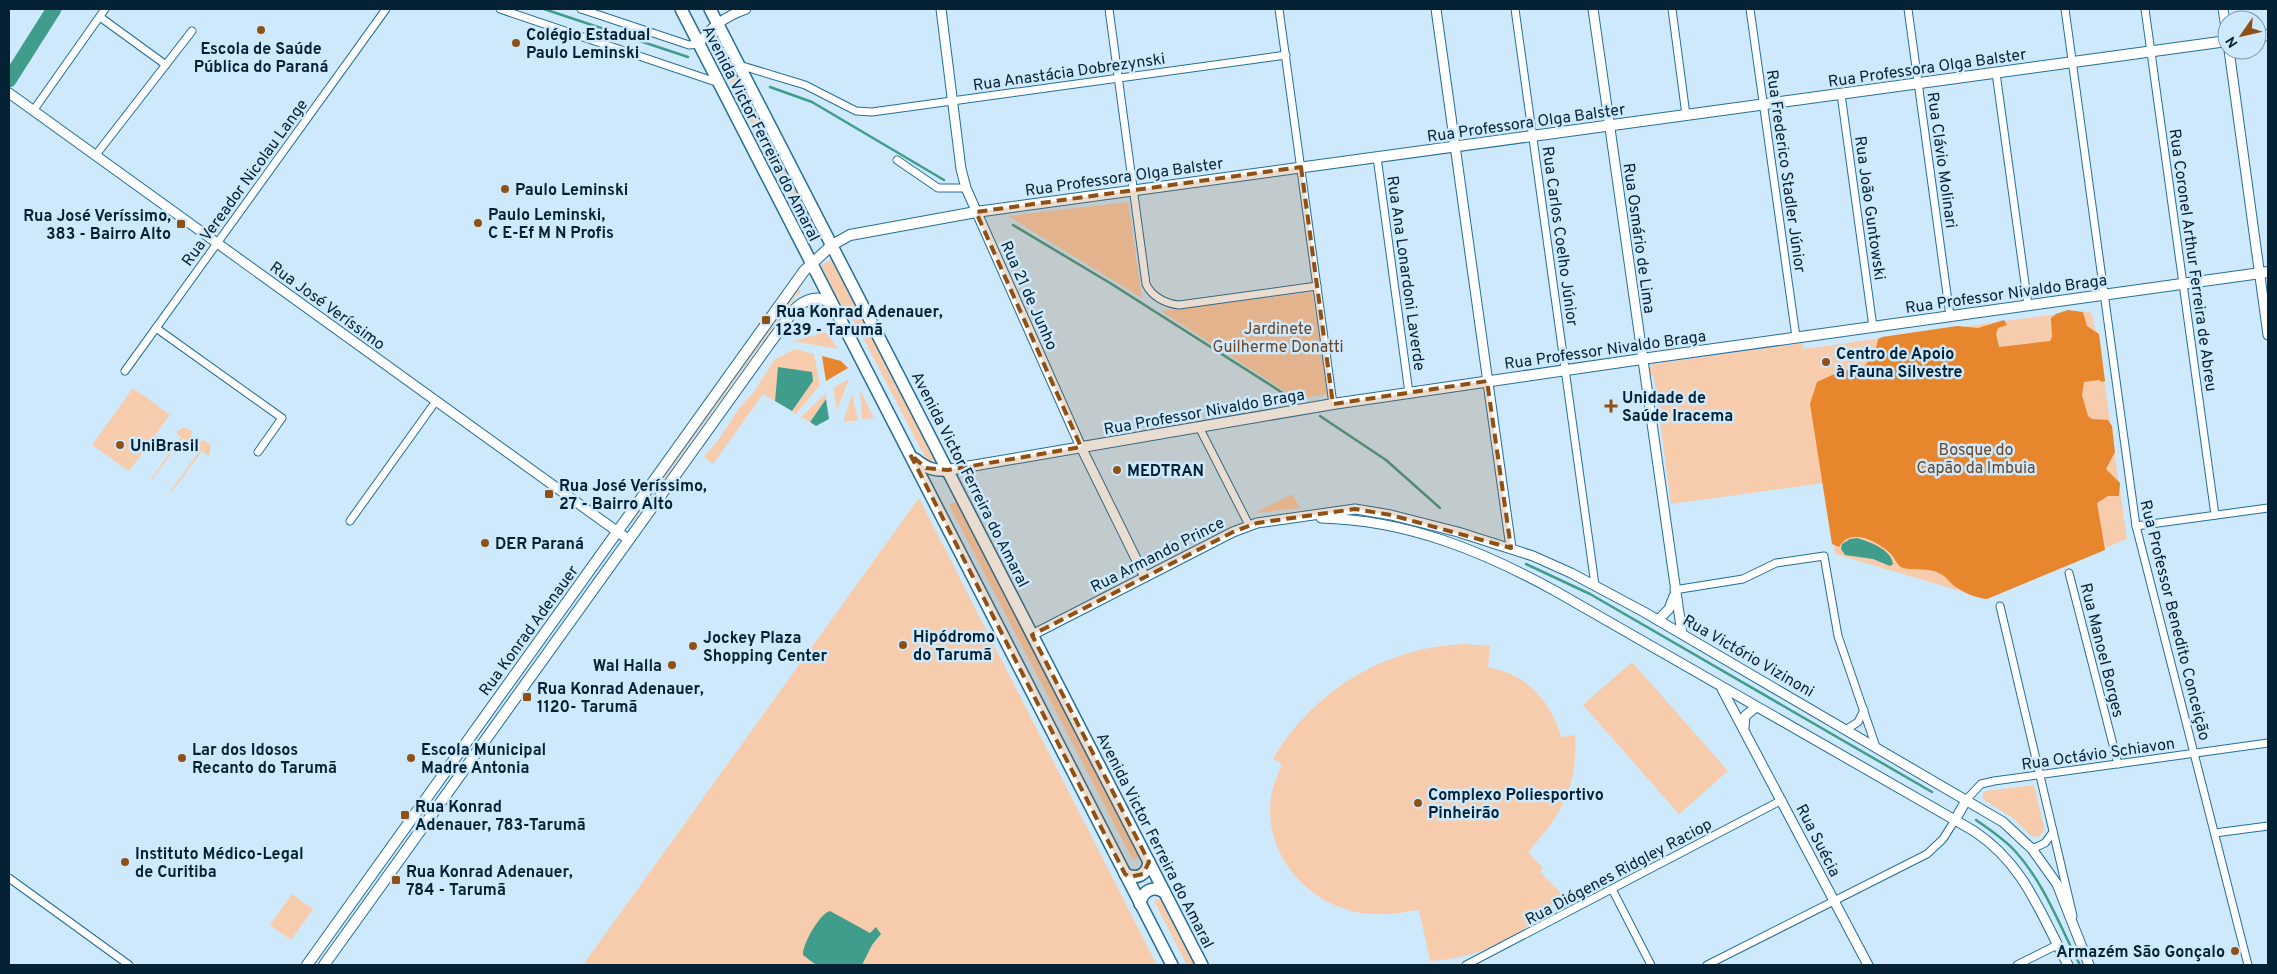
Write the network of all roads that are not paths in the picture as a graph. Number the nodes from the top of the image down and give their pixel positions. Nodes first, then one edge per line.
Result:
1 (105, 9) edge
2 (386, 9) edge
3 (500, 9) edge
4 (581, 9) edge
5 (681, 9) edge
6 (710, 9) edge
7 (746, 9) edge
8 (941, 9) edge
9 (1109, 9) edge
10 (1279, 9) edge
11 (1436, 9) edge
12 (1516, 9) edge
13 (1593, 9) edge
14 (1672, 9) edge
15 (1750, 9) edge
16 (1908, 9) edge
17 (2065, 9) edge
18 (2145, 9) edge
19 (100, 17) junction
20 (718, 24) junction
21 (192, 31) dead end
22 (2217, 42) edge
23 (699, 44) junction
24 (2151, 51) junction
25 (1286, 55) junction
26 (2231, 60) edge
27 (2073, 62) junction
28 (166, 65) junction
29 (739, 65) junction
30 (1996, 73) junction
31 (1119, 78) junction
32 (718, 83) junction
33 (1918, 83) junction
34 (9, 93) edge
35 (1841, 94) junction
36 (952, 101) junction
37 (1764, 104) junction
38 (33, 111) junction
39 (1686, 115) junction
40 (1610, 125) junction
41 (1533, 136) junction
42 (1455, 146) junction
43 (96, 156) junction
44 (1377, 157) junction
45 (897, 160) dead end
46 (1301, 167) junction
47 (966, 188) junction
48 (1134, 190) junction
49 (976, 212) junction
50 (217, 243) junction
51 (832, 245) junction
52 (811, 264) junction
53 (2264, 273) edge
54 (2183, 284) junction
55 (1317, 286) junction
56 (2104, 295) junction
57 (2028, 305) junction
58 (834, 307) junction
59 (1950, 316) junction
60 (1873, 327) junction
61 (156, 328) junction
62 (2268, 335) edge
63 (1796, 337) junction
64 (1642, 359) junction
65 (1565, 370) junction
66 (125, 371) dead end
67 (1487, 381) junction
68 (1409, 393) junction
69 (436, 401) junction
70 (1333, 404) junction
71 (1199, 427) junction
72 (1081, 448) junction
73 (258, 452) dead end
74 (910, 454) junction
75 (948, 470) junction
76 (2268, 508) edge
77 (2215, 516) junction
78 (1300, 517) junction
79 (350, 521) dead end
80 (1249, 525) junction
81 (2136, 526) junction
82 (617, 532) junction
83 (629, 540) junction
84 (1510, 548) junction
85 (2069, 573) dead end
86 (1145, 577) junction
87 (1595, 586) junction
88 (1674, 590) junction
89 (2000, 606) dead end
90 (1658, 620) junction
91 (1682, 634) junction
92 (1032, 635) junction
93 (1721, 687) junction
94 (1756, 707) junction
95 (1864, 709) junction
96 (1744, 728) junction
97 (1847, 729) junction
98 (2268, 743) edge
99 (1876, 747) junction
100 (2194, 753) junction
101 (2118, 764) junction
102 (2040, 774) junction
103 (1967, 799) junction
104 (1782, 800) junction
105 (1955, 820) junction
106 (2268, 826) edge
107 (2053, 832) junction
108 (2215, 833) junction
109 (2032, 848) junction
110 (1149, 862) junction
111 (1125, 874) junction
112 (9, 878) edge
113 (1612, 889) junction
114 (1164, 892) junction
115 (1834, 902) junction
116 (1140, 904) junction
117 (2079, 943) junction
118 (2057, 945) junction
119 (129, 965) edge
120 (307, 965) edge
121 (324, 965) edge
122 (1172, 965) edge
123 (1202, 965) edge
124 (1466, 965) edge
125 (1651, 965) edge
126 (1707, 965) edge
127 (1868, 965) edge
128 (2017, 965) edge
129 (2068, 965) edge
130 (2089, 965) edge
131 (2248, 965) edge

1 - 19 street
2 - 50 street, Rua Vereador Nicolau Lange
3 - 32 street
4 - 23 street
5 - 23 highway, Avenida Victor Ferreira do Amaral
6 - 20 highway, Avenida Victor Ferreira do Amaral
7 - 20 street
8 - 36 street, Rua 21 de Junho
9 - 31 street
10 - 25 street
11 - 42 street
12 - 41 street, Rua Carlos Coelho Júnior
13 - 40 street, Rua Osmário de Lima
14 - 39 street
15 - 37 street, Rua Frederico Stadler Júnior
16 - 33 street, Rua Clávio Molinari
17 - 27 street, Rua Professor Benedito Conceição
18 - 24 street, Rua Coronel Arthur Ferreira de Abreu
19 - 28 street
19 - 38 street
20 - 23 street
20 - 29 highway, Avenida Victor Ferreira do Amaral
21 - 28 street
22 - 24 main road, Rua Professora Olga Balster
23 - 32 highway, Avenida Victor Ferreira do Amaral
24 - 27 main road, Rua Professora Olga Balster
24 - 54 street, Rua Coronel Arthur Ferreira de Abreu
25 - 31 street, Rua Anastácia Dobrezynski
25 - 46 street
26 - 53 street
27 - 30 main road, Rua Professora Olga Balster
27 - 56 street, Rua Professor Benedito Conceição
28 - 43 street
29 - 36 street, Rua Anastácia Dobrezynski
29 - 51 highway, Avenida Victor Ferreira do Amaral
30 - 33 main road, Rua Professora Olga Balster
30 - 57 street
31 - 36 street, Rua Anastácia Dobrezynski
31 - 48 street
32 - 52 highway, Avenida Victor Ferreira do Amaral
33 - 35 main road, Rua Professora Olga Balster
33 - 59 street, Rua Clávio Molinari
34 - 38 street, Rua José Veríssimo
35 - 37 main road, Rua Professora Olga Balster
35 - 60 street, Rua João Guntowski
36 - 47 street, Rua 21 de Junho
37 - 39 main road, Rua Professora Olga Balster
37 - 63 street, Rua Frederico Stadler Júnior
38 - 43 street, Rua José Veríssimo
39 - 40 main road, Rua Professora Olga Balster
40 - 41 main road, Rua Professora Olga Balster
40 - 64 street, Rua Osmário de Lima
41 - 42 main road, Rua Professora Olga Balster
41 - 65 street, Rua Carlos Coelho Júnior
42 - 44 main road, Rua Professora Olga Balster
42 - 67 street
43 - 50 street, Rua José Veríssimo
44 - 46 main road, Rua Professora Olga Balster
44 - 68 street, Rua Ana Lonardoni Laverde
45 - 47 street
46 - 48 main road, Rua Professora Olga Balster
46 - 55 street
47 - 49 street, Rua 21 de Junho
48 - 49 main road, Rua Professora Olga Balster
48 - 55 street
49 - 51 main road, Rua Professora Olga Balster
49 - 72 street, Rua 21 de Junho
50 - 61 street, Rua Vereador Nicolau Lange
50 - 69 street, Rua José Veríssimo
51 - 52 main road, Rua Konrad Adenauer
51 - 75 highway, Avenida Victor Ferreira do Amaral
52 - 58 highway, Avenida Victor Ferreira do Amaral
52 - 82 main road, Rua Konrad Adenauer
53 - 54 main road, Rua Professor Nivaldo Braga
53 - 62 street
54 - 56 main road, Rua Professor Nivaldo Braga
54 - 77 street, Rua Coronel Arthur Ferreira de Abreu
55 - 70 street
56 - 57 main road, Rua Professor Nivaldo Braga
56 - 81 street, Rua Professor Benedito Conceição
57 - 59 main road, Rua Professor Nivaldo Braga
58 - 74 highway, Avenida Victor Ferreira do Amaral
58 - 83 main road, Rua Konrad Adenauer
59 - 60 main road, Rua Professor Nivaldo Braga
60 - 63 main road, Rua Professor Nivaldo Braga
61 - 66 street, Rua Vereador Nicolau Lange
61 - 73 street
63 - 64 main road, Rua Professor Nivaldo Braga
64 - 65 main road, Rua Professor Nivaldo Braga
64 - 88 street, Rua Osmário de Lima
65 - 67 main road, Rua Professor Nivaldo Braga
65 - 87 street, Rua Carlos Coelho Júnior
67 - 68 main road, Rua Professor Nivaldo Braga
67 - 84 street
68 - 70 main road, Rua Professor Nivaldo Braga
69 - 79 street
69 - 82 street, Rua José Veríssimo
70 - 71 main road, Rua Professor Nivaldo Braga
71 - 72 main road, Rua Professor Nivaldo Braga
71 - 80 street
72 - 75 main road, Rua Professor Nivaldo Braga
72 - 86 street, Rua 21 de Junho
74 - 75 highway
74 - 111 highway, Avenida Victor Ferreira do Amaral
75 - 92 highway, Avenida Victor Ferreira do Amaral
76 - 77 street
77 - 81 street
78 - 80 street, Rua Armando Prince
78 - 84 street, Rua Armando Prince
78 - 93 street, Rua Armando Prince
80 - 86 street, Rua Armando Prince
81 - 100 street, Rua Professor Benedito Conceição
82 - 83 street, Rua José Veríssimo
82 - 120 main road, Rua Konrad Adenauer
83 - 121 main road, Rua Konrad Adenauer
84 - 87 street, Rua Victório Vizinoni
85 - 101 street, Rua Manoel Borges
86 - 92 street, Rua Armando Prince
87 - 90 street, Rua Victório Vizinoni
88 - 90 street
88 - 91 street, Rua Osmário de Lima
88 - 95 street
89 - 102 street
90 - 91 street, Rua Victório Vizinoni
91 - 97 street, Rua Victório Vizinoni
92 - 110 highway, Avenida Victor Ferreira do Amaral
93 - 94 street
93 - 96 street, Rua Suécia
94 - 96 street
94 - 105 street
95 - 97 street
95 - 99 street
96 - 104 street, Rua Suécia
97 - 99 street, Rua Victório Vizinoni
98 - 100 street, Rua Octávio Schiavon
99 - 103 street, Rua Victório Vizinoni
100 - 101 street, Rua Octávio Schiavon
100 - 108 street, Rua Professor Benedito Conceição
101 - 102 street, Rua Octávio Schiavon
102 - 103 street, Rua Octávio Schiavon
102 - 107 street
103 - 105 street
103 - 109 street, Rua Victório Vizinoni
104 - 113 street, Rua Diógenes Ridgley Raciop
104 - 115 street, Rua Suécia
105 - 115 street
105 - 118 street
106 - 108 street
107 - 109 street
107 - 117 street
108 - 131 street, Rua Professor Benedito Conceição
109 - 117 street, Rua Victório Vizinoni
110 - 111 highway
110 - 114 highway, Avenida Victor Ferreira do Amaral
111 - 116 highway, Avenida Victor Ferreira do Amaral
112 - 119 street
113 - 124 street, Rua Diógenes Ridgley Raciop
113 - 125 street
114 - 116 highway
114 - 123 highway, Avenida Victor Ferreira do Amaral
115 - 126 street
115 - 127 street, Rua Suécia
116 - 122 highway, Avenida Victor Ferreira do Amaral
117 - 130 street, Rua Victório Vizinoni
118 - 128 street
118 - 129 street

